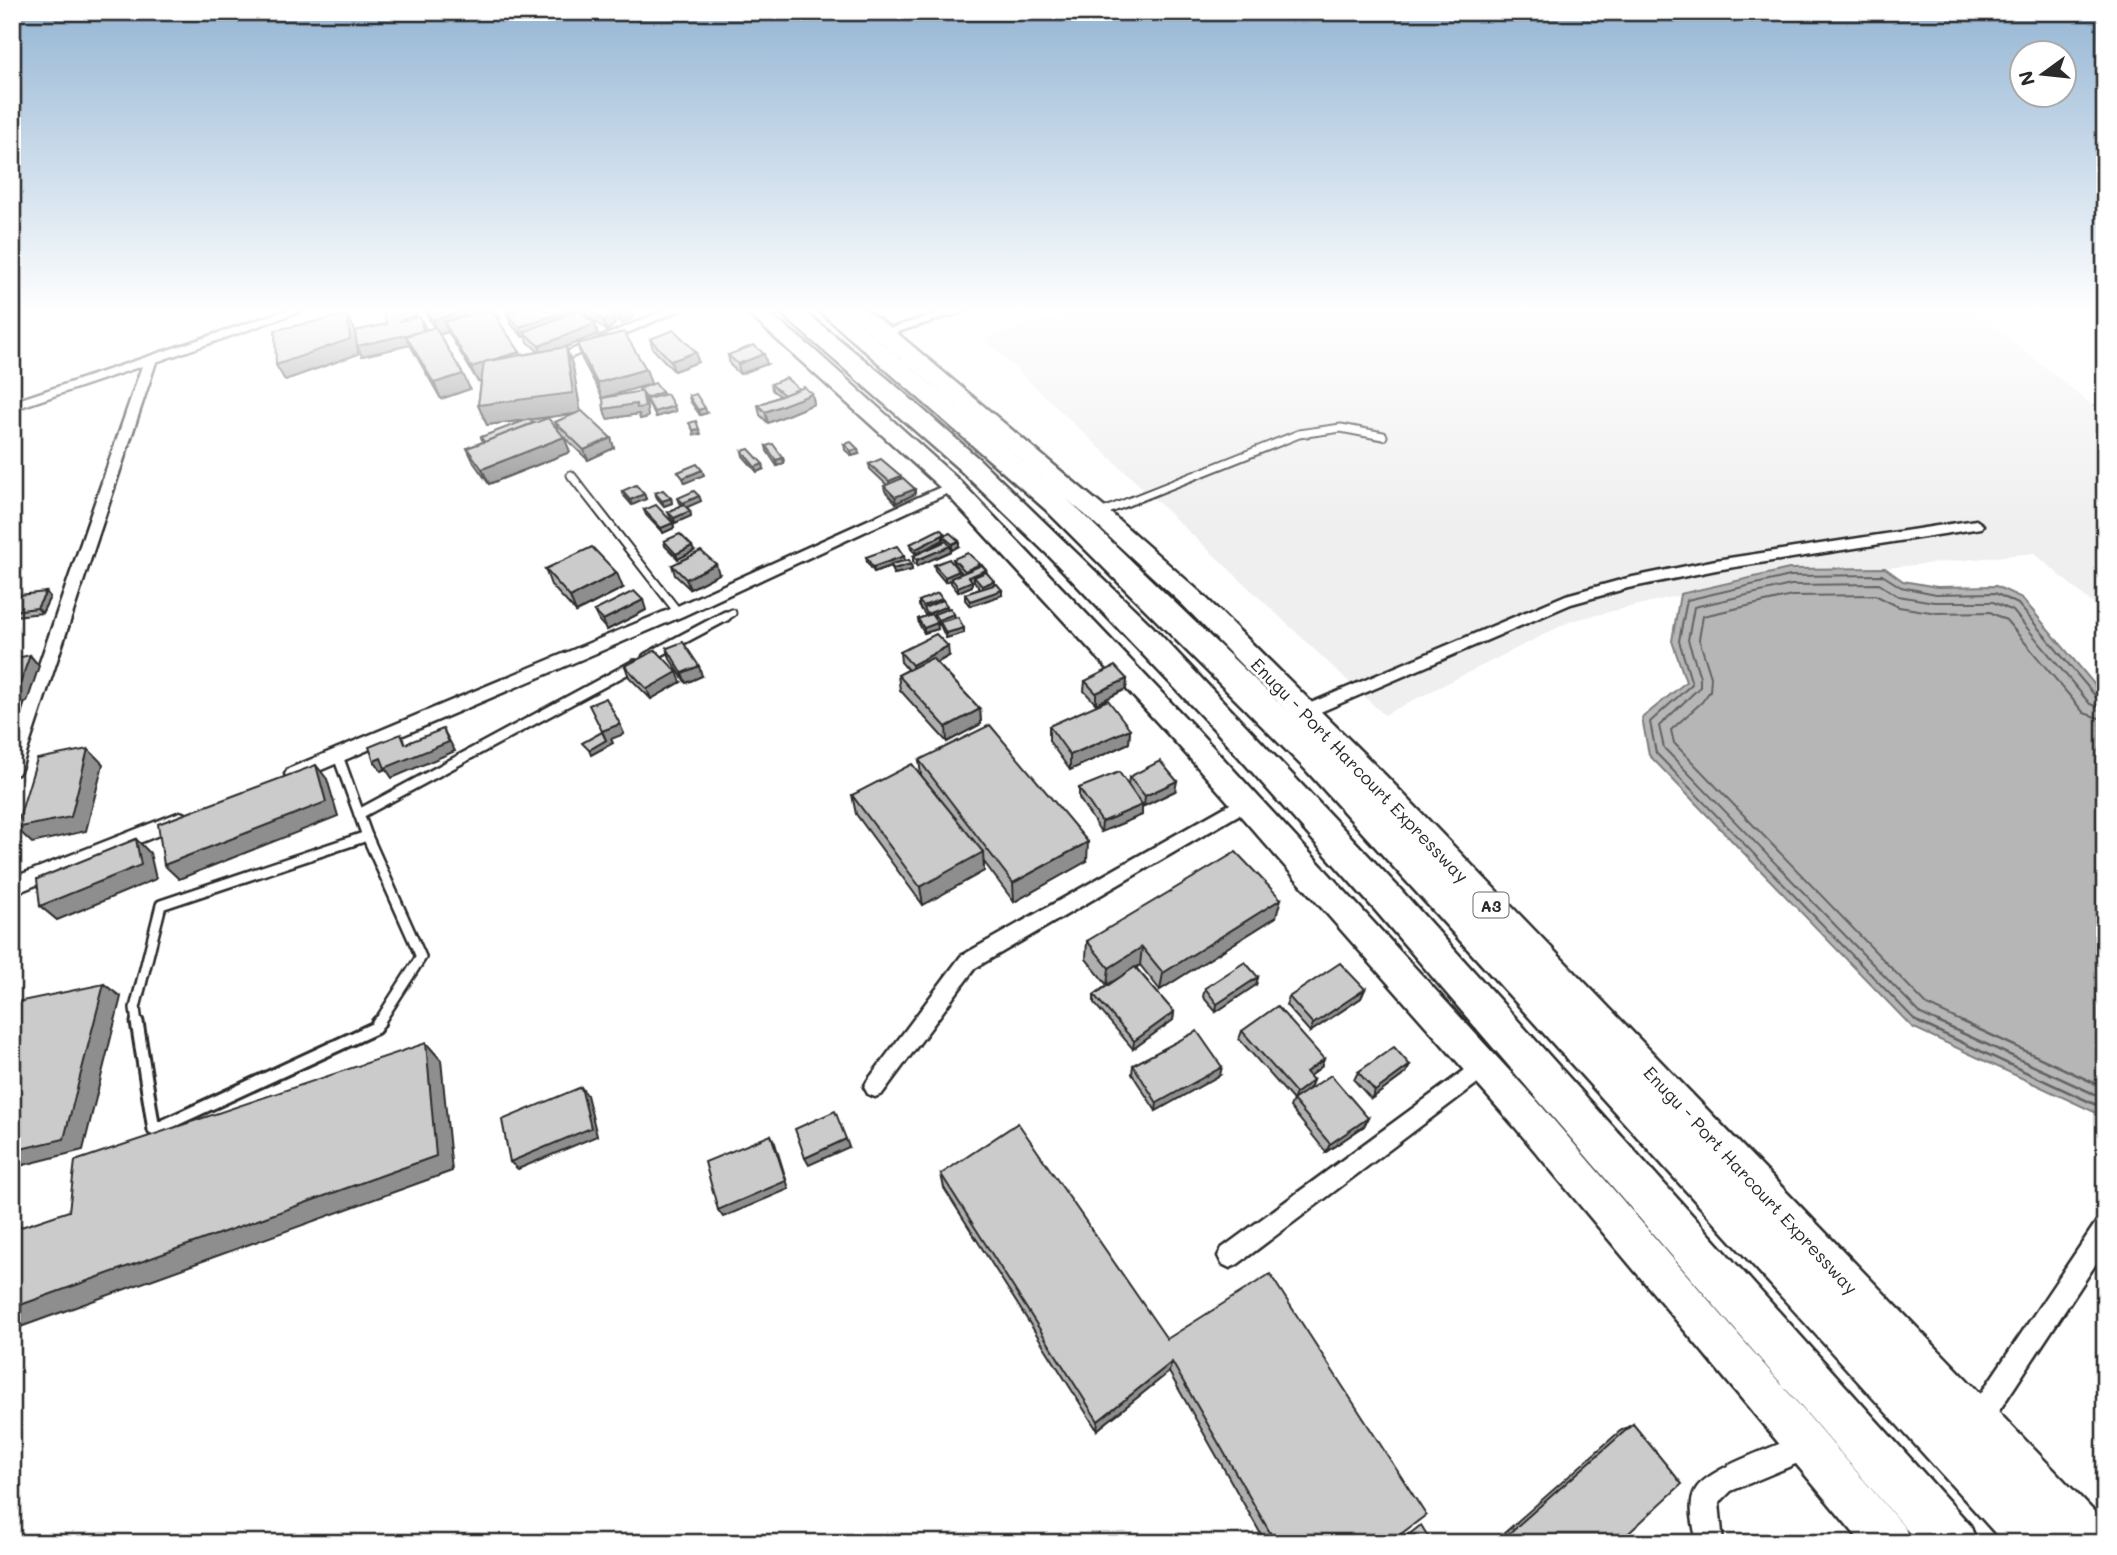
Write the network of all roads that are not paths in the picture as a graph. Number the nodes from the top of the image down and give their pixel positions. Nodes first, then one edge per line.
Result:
1 (87, 381) edge
2 (144, 381) edge
3 (846, 381) edge
4 (874, 381) edge
5 (893, 381) edge
6 (941, 381) edge
7 (12, 406) edge
8 (1383, 436) dead end
9 (979, 474) junction
10 (571, 475) dead end
11 (1098, 514) junction
12 (1976, 525) dead end
13 (678, 612) junction
14 (732, 613) dead end
15 (1304, 712) junction
16 (338, 756) junction
17 (12, 769) edge
18 (274, 782) edge
19 (1246, 802) junction
20 (197, 813) edge
21 (359, 814) junction
22 (367, 836) junction
23 (17, 884) dead end
24 (1484, 1066) junction
25 (875, 1087) dead end
26 (2105, 1229) edge
27 (1230, 1256) dead end
28 (1978, 1420) junction
29 (1808, 1446) junction
30 (1710, 1543) edge
31 (1890, 1543) edge
32 (1952, 1543) edge
33 (2038, 1543) edge
34 (2094, 1543) edge

1 - 7 street
2 - 17 street
3 - 9 main road, Enugu - Port Harcourt Expressway / A3
4 - 9 highway, Enugu - Port Harcourt Expressway / A3
5 - 9 highway, Enugu - Port Harcourt Expressway / A3
6 - 11 main road, Enugu - Port Harcourt Expressway / A3
8 - 11 lane
9 - 13 street
9 - 19 main road, Enugu - Port Harcourt Expressway / A3
9 - 32 highway, Enugu - Port Harcourt Expressway / A3
9 - 33 highway, Enugu - Port Harcourt Expressway / A3
10 - 13 lane
11 - 15 main road, Enugu - Port Harcourt Expressway / A3
12 - 15 street
13 - 16 street
14 - 21 lane
15 - 28 main road, Enugu - Port Harcourt Expressway / A3
16 - 18 street
16 - 21 lane
19 - 24 main road, Enugu - Port Harcourt Expressway / A3
19 - 25 street
20 - 23 street
21 - 22 lane
22 - 22 lane
24 - 27 street
24 - 29 main road, Enugu - Port Harcourt Expressway / A3
26 - 28 street
28 - 34 main road, Enugu - Port Harcourt Expressway / A3
29 - 30 street
29 - 31 main road, Enugu - Port Harcourt Expressway / A3

